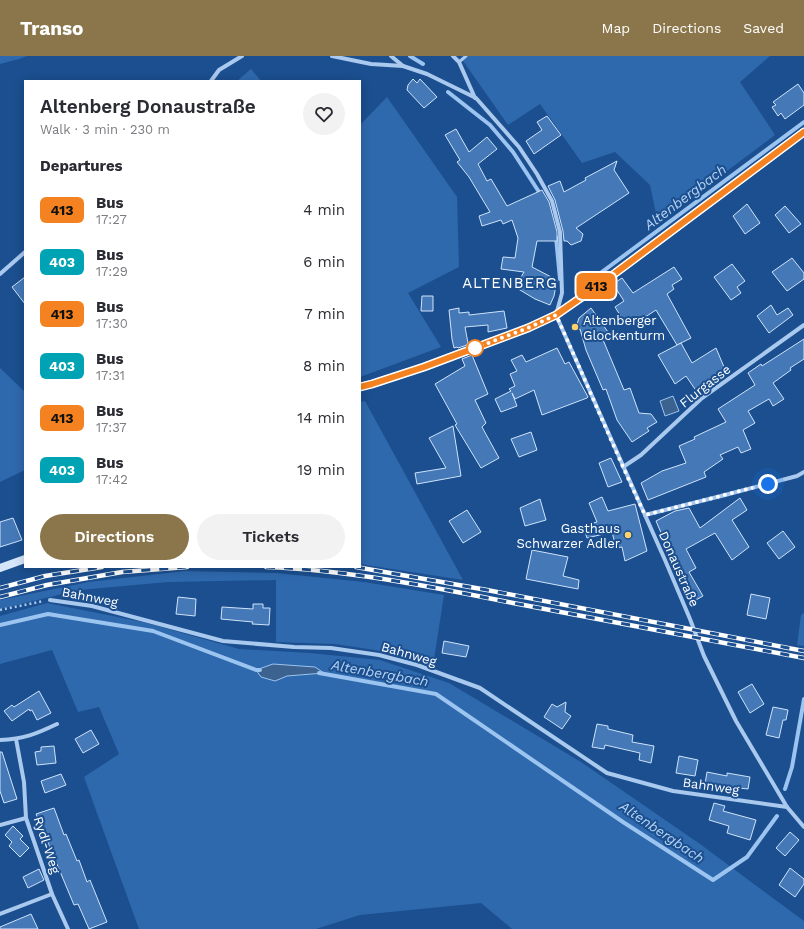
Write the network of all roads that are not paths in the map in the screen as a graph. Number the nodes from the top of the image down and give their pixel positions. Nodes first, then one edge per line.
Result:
1 (242, 56) edge
2 (332, 56) edge
3 (391, 56) edge
4 (453, 56) edge
5 (466, 56) edge
6 (459, 62) junction
7 (403, 66) junction
8 (212, 80) edge
9 (476, 98) junction
10 (804, 132) edge
11 (24, 253) edge
12 (0, 274) edge
13 (556, 315) junction
14 (804, 325) edge
15 (361, 387) edge
16 (623, 467) junction
17 (804, 472) edge
18 (645, 515) junction
19 (24, 559) edge
20 (0, 568) edge
21 (50, 600) road end
22 (57, 724) dead end
23 (0, 740) edge
24 (16, 740) junction
25 (787, 807) junction
26 (26, 818) junction
27 (0, 825) edge
28 (804, 828) edge
29 (52, 894) junction
30 (0, 914) edge
31 (68, 929) edge

1 - 8 street
2 - 7 street
3 - 7 street
4 - 6 street
5 - 6 lane
6 - 9 street
7 - 9 street
9 - 13 street
10 - 13 main road
11 - 12 street
13 - 15 main road
13 - 16 street, Donaustraße
14 - 16 street, Flurgasse
16 - 18 street, Donaustraße
17 - 18 street
18 - 25 street, Donaustraße
19 - 20 main road
21 - 25 street, Bahnweg
22 - 24 street
23 - 24 street
24 - 26 street, Rydl-Weg
25 - 28 street, Donaustraße
26 - 27 street
26 - 29 street, Rydl-Weg
29 - 30 street
29 - 31 street, Rydl-Weg

